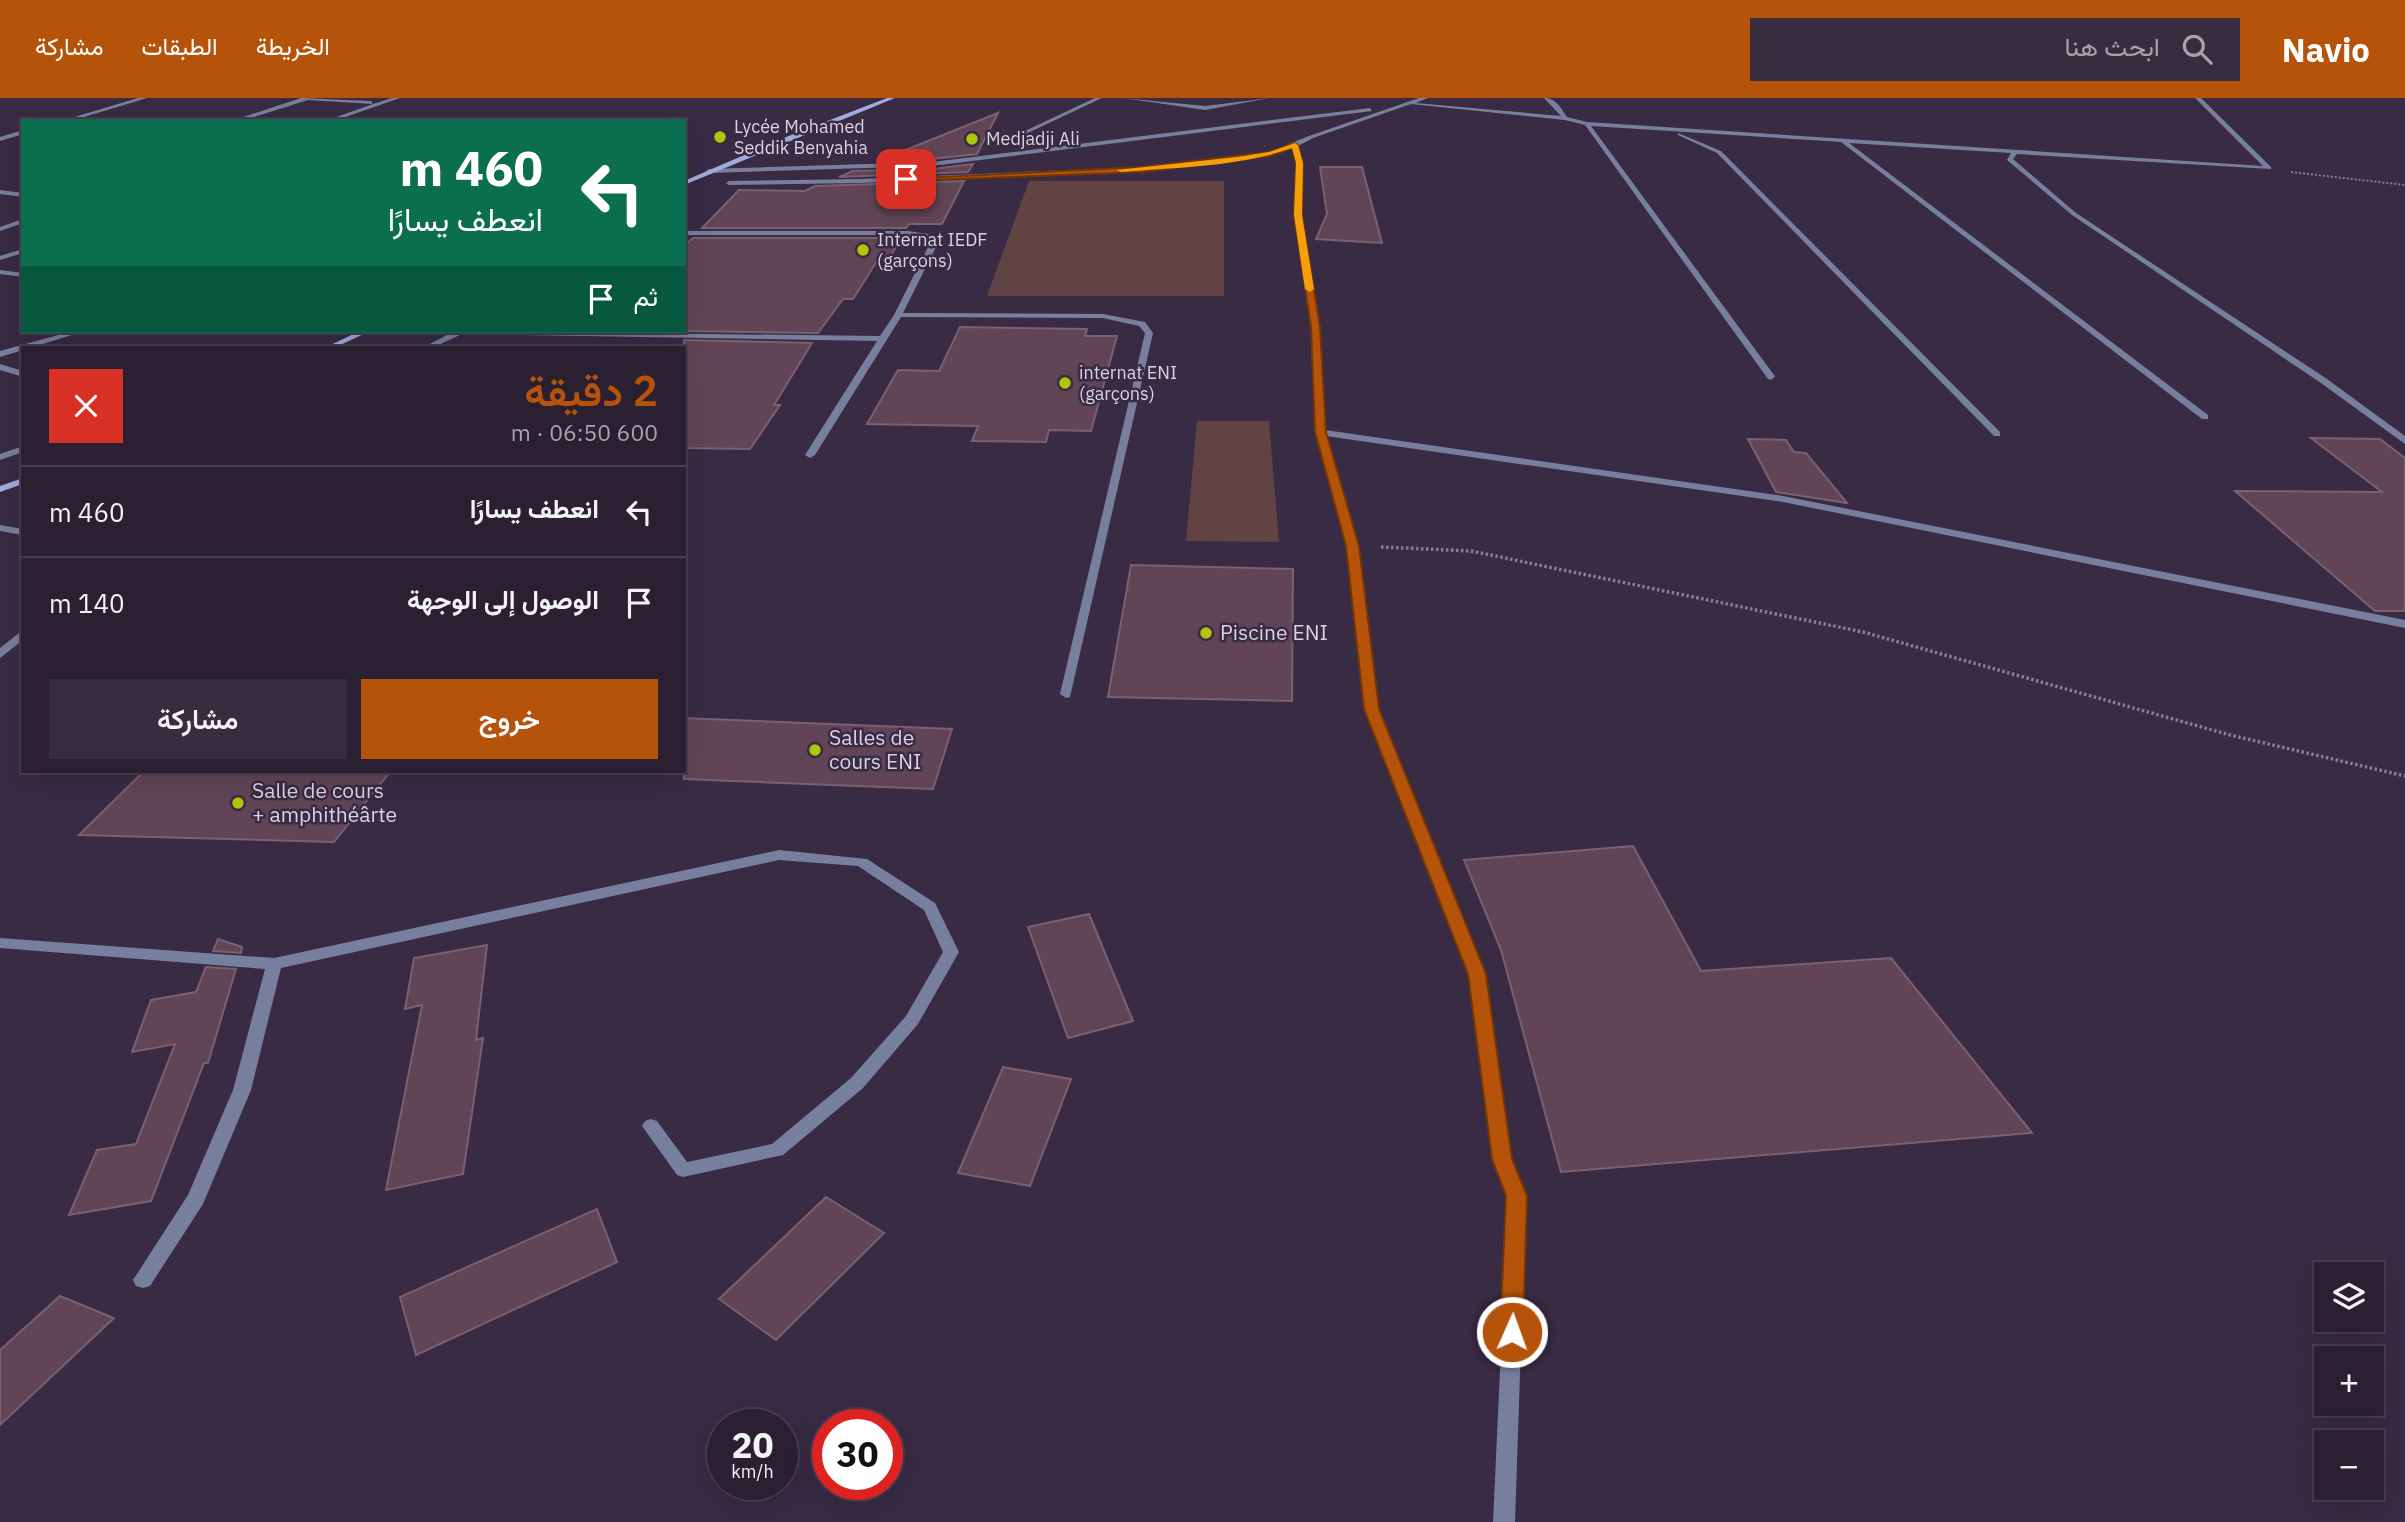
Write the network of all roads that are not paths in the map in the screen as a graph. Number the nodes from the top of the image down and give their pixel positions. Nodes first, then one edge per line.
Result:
1 (144, 98) edge
2 (308, 98) edge
3 (397, 98) edge
4 (892, 98) edge
5 (1099, 98) edge
6 (1126, 98) edge
7 (1267, 98) edge
8 (1425, 98) edge
9 (1546, 98) edge
10 (2198, 98) edge
11 (380, 104) junction
12 (1407, 105) junction
13 (1565, 118) junction
14 (71, 119) edge
15 (240, 119) edge
16 (334, 119) edge
17 (1587, 124) junction
18 (1672, 130) junction
19 (21, 133) edge
20 (1011, 139) dead end
21 (0, 140) edge
22 (1842, 140) junction
23 (11, 142) dead end
24 (1295, 145) junction
25 (2016, 151) junction
26 (709, 171) junction
27 (686, 182) edge
28 (729, 183) dead end
29 (0, 192) edge
30 (21, 195) edge
31 (21, 223) edge
32 (0, 229) edge
33 (686, 233) edge
34 (21, 252) edge
35 (0, 258) edge
36 (0, 272) edge
37 (21, 275) edge
38 (898, 316) junction
39 (74, 333) edge
40 (362, 333) edge
41 (457, 333) edge
42 (567, 333) edge
43 (884, 339) junction
44 (28, 346) edge
45 (332, 346) edge
46 (430, 346) edge
47 (21, 348) edge
48 (0, 354) edge
49 (0, 367) edge
50 (21, 373) edge
51 (1771, 377) dead end
52 (2205, 417) dead end
53 (1321, 432) junction
54 (1997, 434) dead end
55 (2405, 441) edge
56 (21, 450) edge
57 (810, 455) dead end
58 (0, 457) edge
59 (21, 482) edge
60 (0, 489) edge
61 (1, 525) edge
62 (21, 530) edge
63 (2405, 624) edge
64 (21, 636) edge
65 (0, 654) edge
66 (1066, 694) dead end
67 (0, 943) edge
68 (274, 964) junction
69 (651, 1126) dead end
70 (143, 1280) dead end
71 (1504, 1522) edge

1 - 14 street
2 - 11 street
2 - 15 street
3 - 11 street
4 - 26 main road
5 - 20 street
6 - 7 street
8 - 12 street
9 - 13 street
10 - 25 street
11 - 16 street
12 - 13 street
12 - 24 street
12 - 26 street
13 - 17 street
17 - 18 street
17 - 51 street
18 - 22 street
18 - 54 street
19 - 21 street
21 - 23 street
22 - 25 street
22 - 52 street
24 - 28 street
24 - 53 street
25 - 55 street
26 - 27 main road
29 - 30 street
31 - 32 street
33 - 38 street
34 - 35 street
36 - 37 street
38 - 43 street
38 - 66 street
39 - 44 street
40 - 45 main road
41 - 46 street
42 - 43 street
43 - 57 street
47 - 48 street
49 - 50 street
53 - 63 street
53 - 71 street
56 - 58 street
59 - 60 main road
61 - 62 street
64 - 65 street
67 - 68 street
68 - 69 street
68 - 70 street

